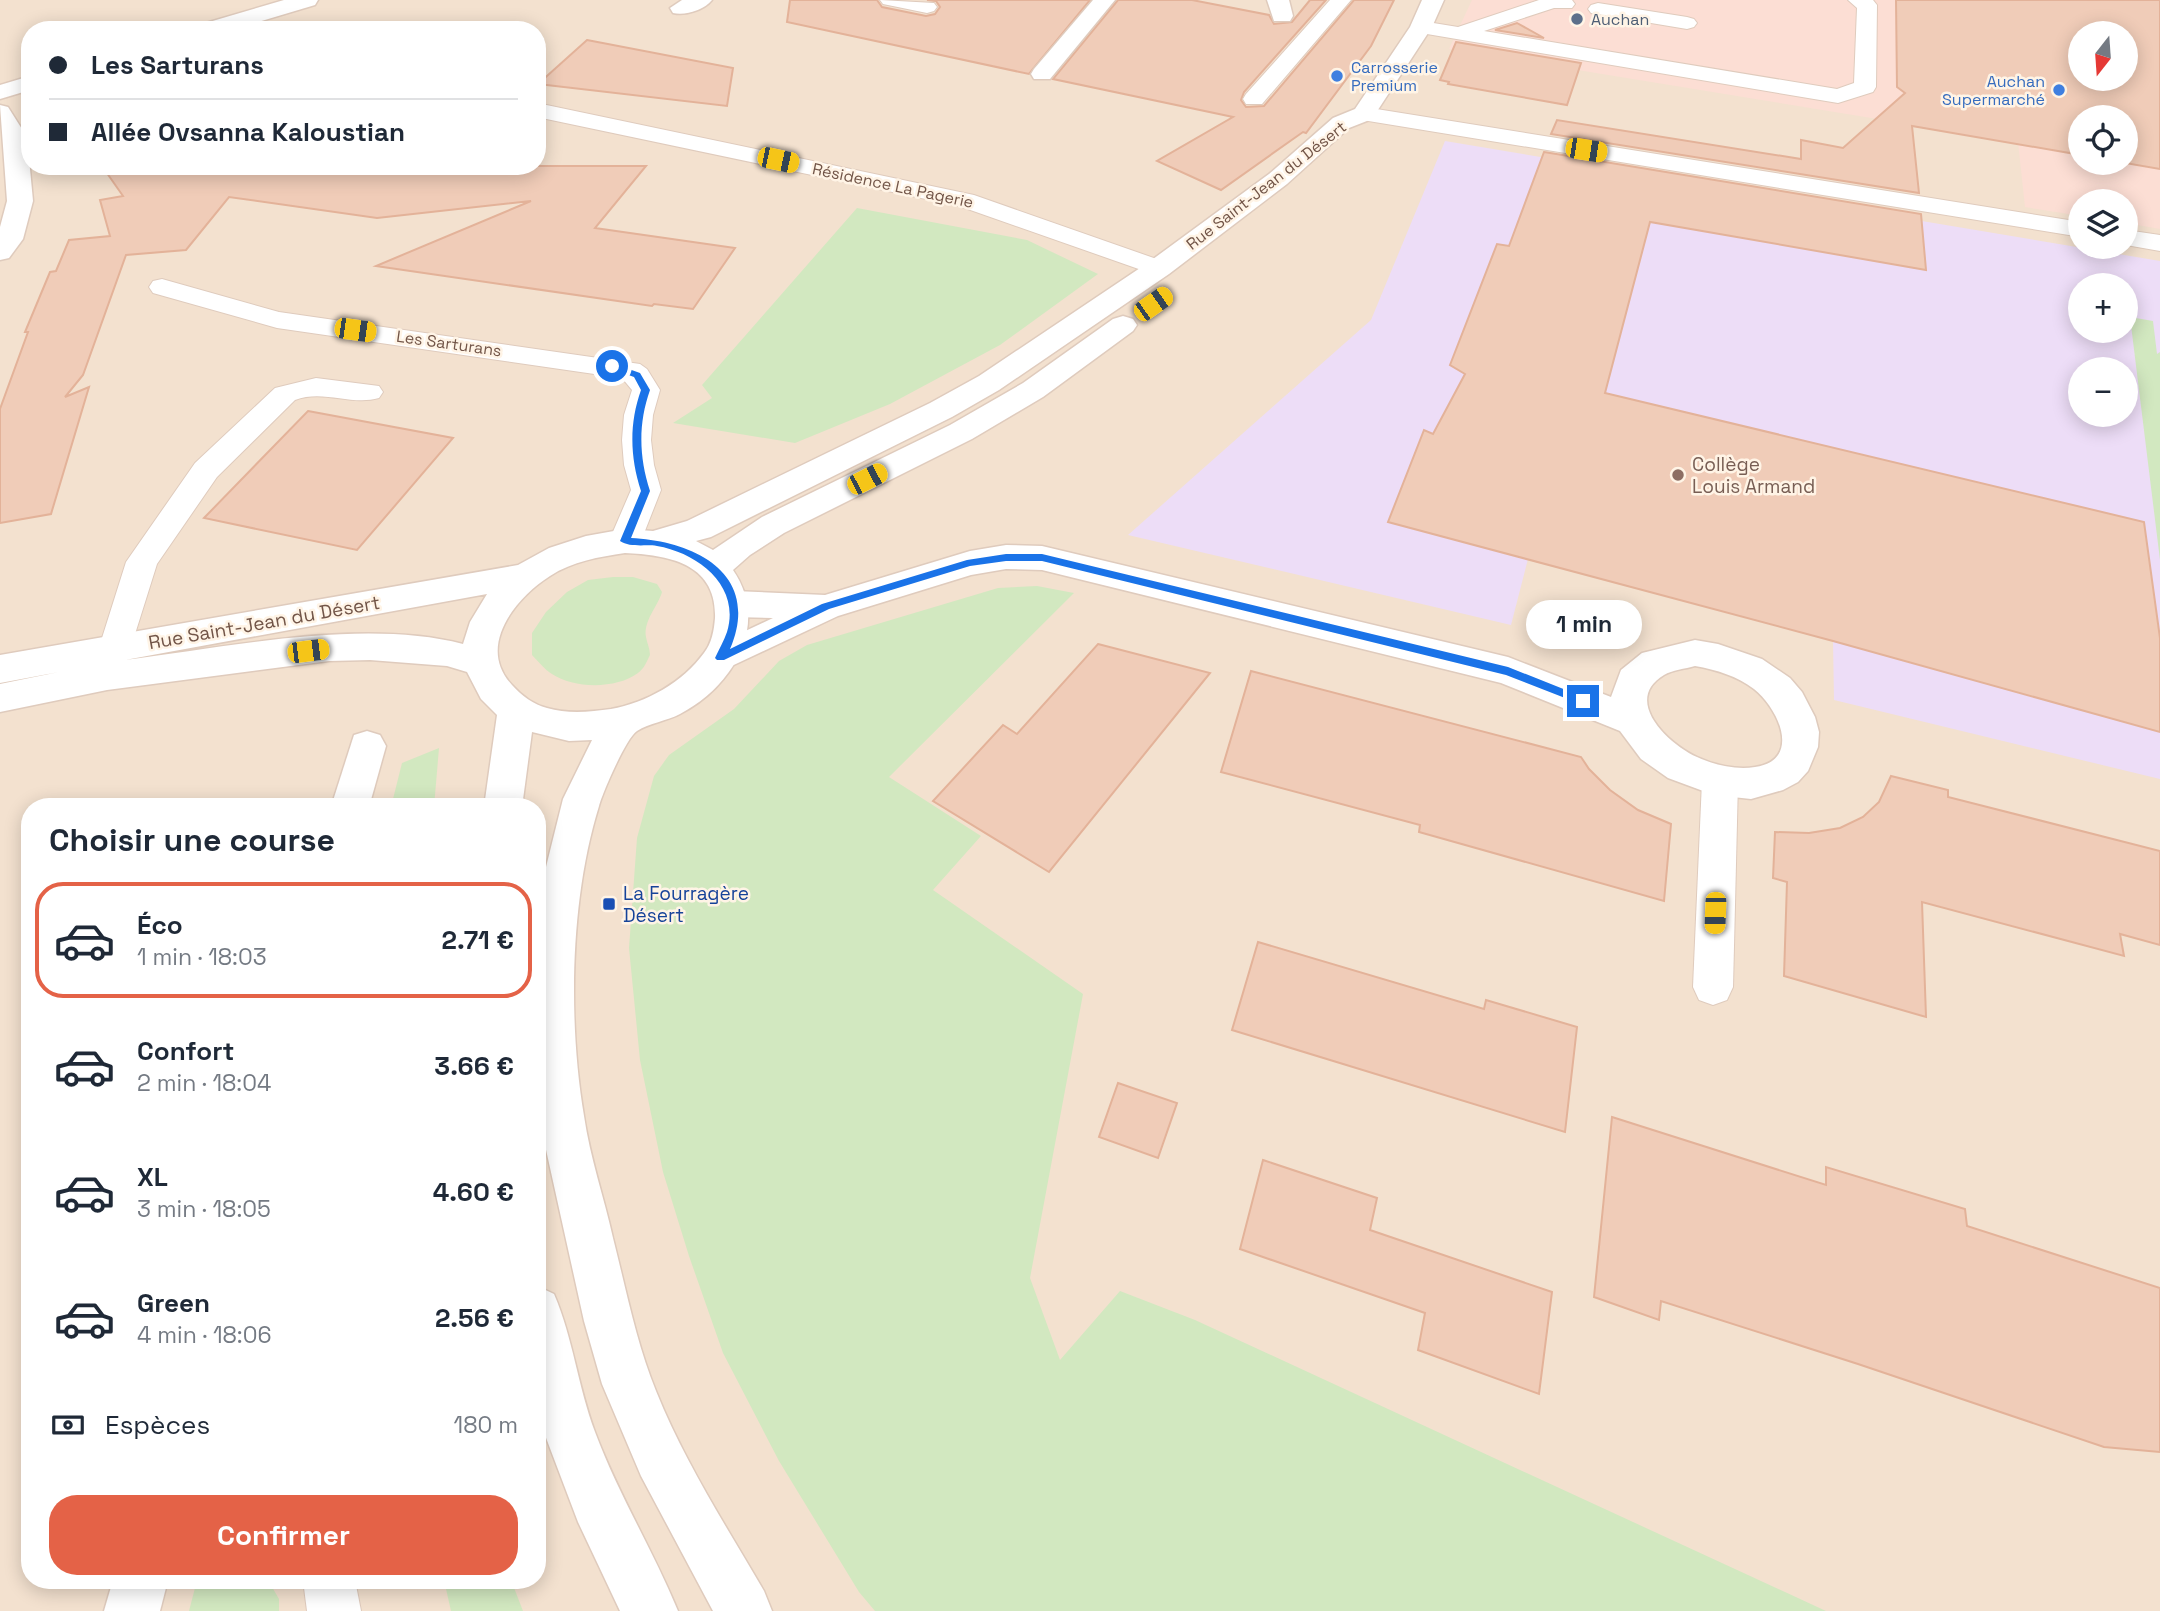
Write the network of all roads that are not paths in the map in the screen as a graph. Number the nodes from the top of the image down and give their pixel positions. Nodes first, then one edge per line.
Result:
1 (307, 0) edge
2 (890, 0) edge
3 (1104, 0) edge
4 (1341, 0) edge
5 (1433, 0) edge
6 (1692, 0) edge
7 (1858, 0) edge
8 (1565, 4) dead end
9 (926, 7) dead end
10 (1598, 9) dead end
11 (237, 21) edge
12 (1421, 27) junction
13 (1458, 32) junction
14 (1682, 47) junction
15 (1042, 74) dead end
16 (21, 86) edge
17 (0, 92) edge
18 (1254, 99) dead end
19 (0, 112) edge
20 (546, 112) edge
21 (1364, 114) junction
22 (2068, 228) edge
23 (2138, 239) edge
24 (2160, 243) edge
25 (0, 252) edge
26 (1159, 268) junction
27 (162, 287) dead end
28 (369, 393) dead end
29 (641, 542) junction
30 (715, 568) junction
31 (528, 575) junction
32 (734, 604) junction
33 (826, 607) junction
34 (721, 658) junction
35 (111, 662) junction
36 (481, 662) junction
37 (1508, 671) junction
38 (1632, 681) junction
39 (2, 691) edge
40 (516, 711) junction
41 (623, 721) junction
42 (1633, 721) junction
43 (366, 746) dead end
44 (1720, 781) junction
45 (352, 798) edge
46 (504, 798) edge
47 (1713, 987) dead end
48 (546, 1357) edge
49 (138, 1589) edge
50 (330, 1589) edge
51 (132, 1611) edge
52 (334, 1611) edge
53 (650, 1611) edge
54 (744, 1611) edge

1 - 11 street
2 - 9 lane
3 - 15 street
4 - 18 lane
5 - 12 street, Rue Saint-Jean du Désert
6 - 14 lane
7 - 14 lane
8 - 13 lane
10 - 14 lane
12 - 13 lane
12 - 21 street, Rue Saint-Jean du Désert
13 - 14 lane
16 - 17 street
19 - 25 street
20 - 26 lane, Résidence La Pagerie
21 - 22 lane
21 - 26 street, Rue Saint-Jean du Désert
21 - 30 street, Rue Saint-Jean du Désert
23 - 24 lane
26 - 29 street, Rue Saint-Jean du Désert
27 - 29 lane, Les Sarturans
28 - 35 lane
29 - 30 street
29 - 31 street
30 - 32 street
31 - 35 street, Rue Saint-Jean du Désert
31 - 36 street
32 - 33 street
32 - 34 street
33 - 34 street
33 - 37 street
34 - 41 street
35 - 36 street, Rue Saint-Jean du Désert
35 - 39 street, Rue Saint-Jean du Désert
36 - 40 street
37 - 38 street
37 - 42 street
38 - 42 street
38 - 44 street
40 - 41 street
40 - 46 street
41 - 54 street
42 - 44 street
43 - 45 street
44 - 47 lane
48 - 53 street
49 - 51 street
50 - 52 lane

